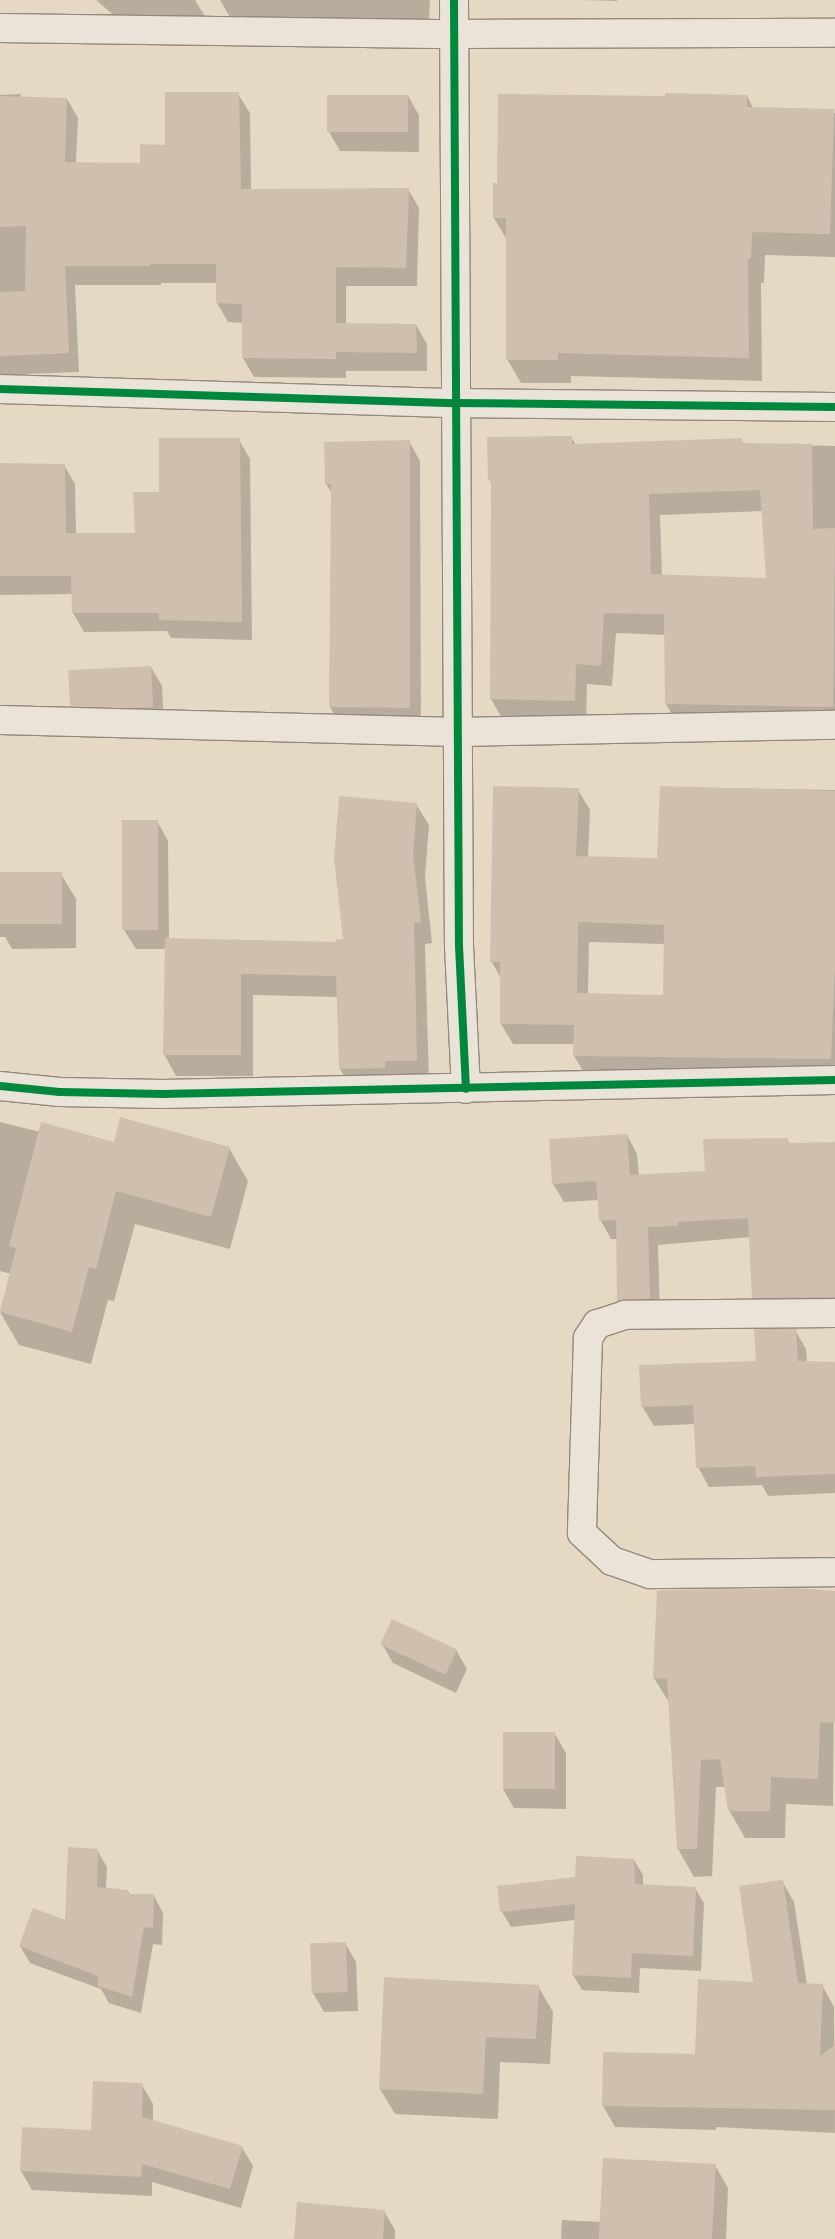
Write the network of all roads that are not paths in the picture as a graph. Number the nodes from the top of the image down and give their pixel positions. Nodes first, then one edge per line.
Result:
1 (454, 0) edge
2 (0, 28) edge
3 (835, 33) edge
4 (454, 34) junction
5 (0, 389) edge
6 (455, 403) junction
7 (835, 406) edge
8 (0, 720) edge
9 (835, 725) edge
10 (458, 732) junction
11 (835, 1080) edge
12 (0, 1086) edge
13 (466, 1089) junction
14 (835, 1313) edge
15 (835, 1572) edge

1 - 4 street
2 - 4 street
3 - 4 street
4 - 6 street
5 - 6 street
6 - 7 street
6 - 10 street
8 - 10 street
9 - 10 street
10 - 13 street
11 - 13 street
12 - 13 street
14 - 15 street

